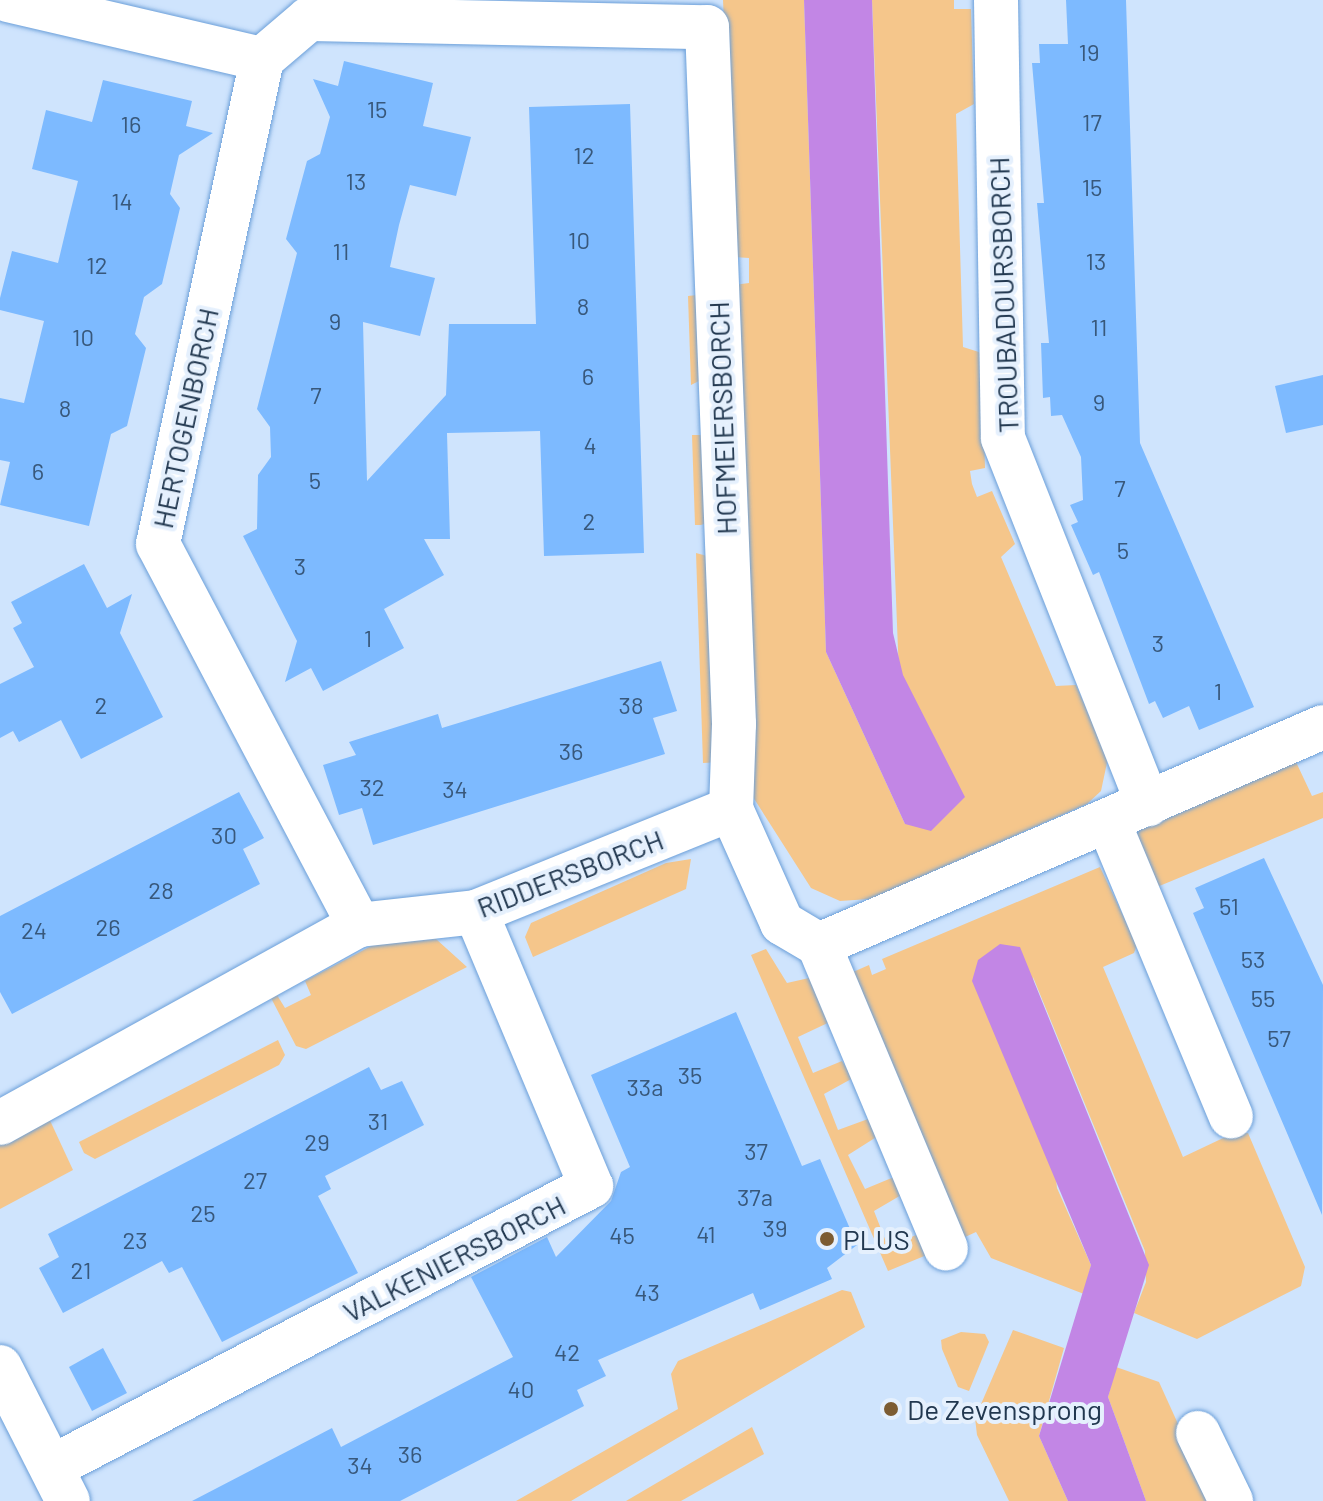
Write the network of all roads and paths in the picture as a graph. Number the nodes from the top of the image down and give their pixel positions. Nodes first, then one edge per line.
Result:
1 (8, 0) edge
2 (996, 0) edge
3 (262, 59) junction
4 (1323, 727) edge
5 (1148, 804) junction
6 (731, 809) junction
7 (1108, 821) junction
8 (476, 912) junction
9 (359, 925) junction
10 (819, 945) junction
11 (1231, 1116) dead end
12 (0, 1123) edge
13 (946, 1249) dead end
14 (0, 1367) edge
15 (1198, 1433) dead end
16 (60, 1484) edge
17 (1231, 1501) edge

1 - 3 street
2 - 5 street, TROUBADOURSBORCH
3 - 6 street, HOFMEIERSBORCH
3 - 9 street, HERTOGENBORCH
4 - 5 street
5 - 7 street
6 - 8 street, RIDDERSBORCH
6 - 10 street
7 - 10 street
7 - 11 street
8 - 9 street, RIDDERSBORCH
8 - 16 street, VALKENIERSBORCH
9 - 12 street, RIDDERSBORCH
10 - 13 street
14 - 16 street, VALKENIERSBORCH
15 - 17 street

